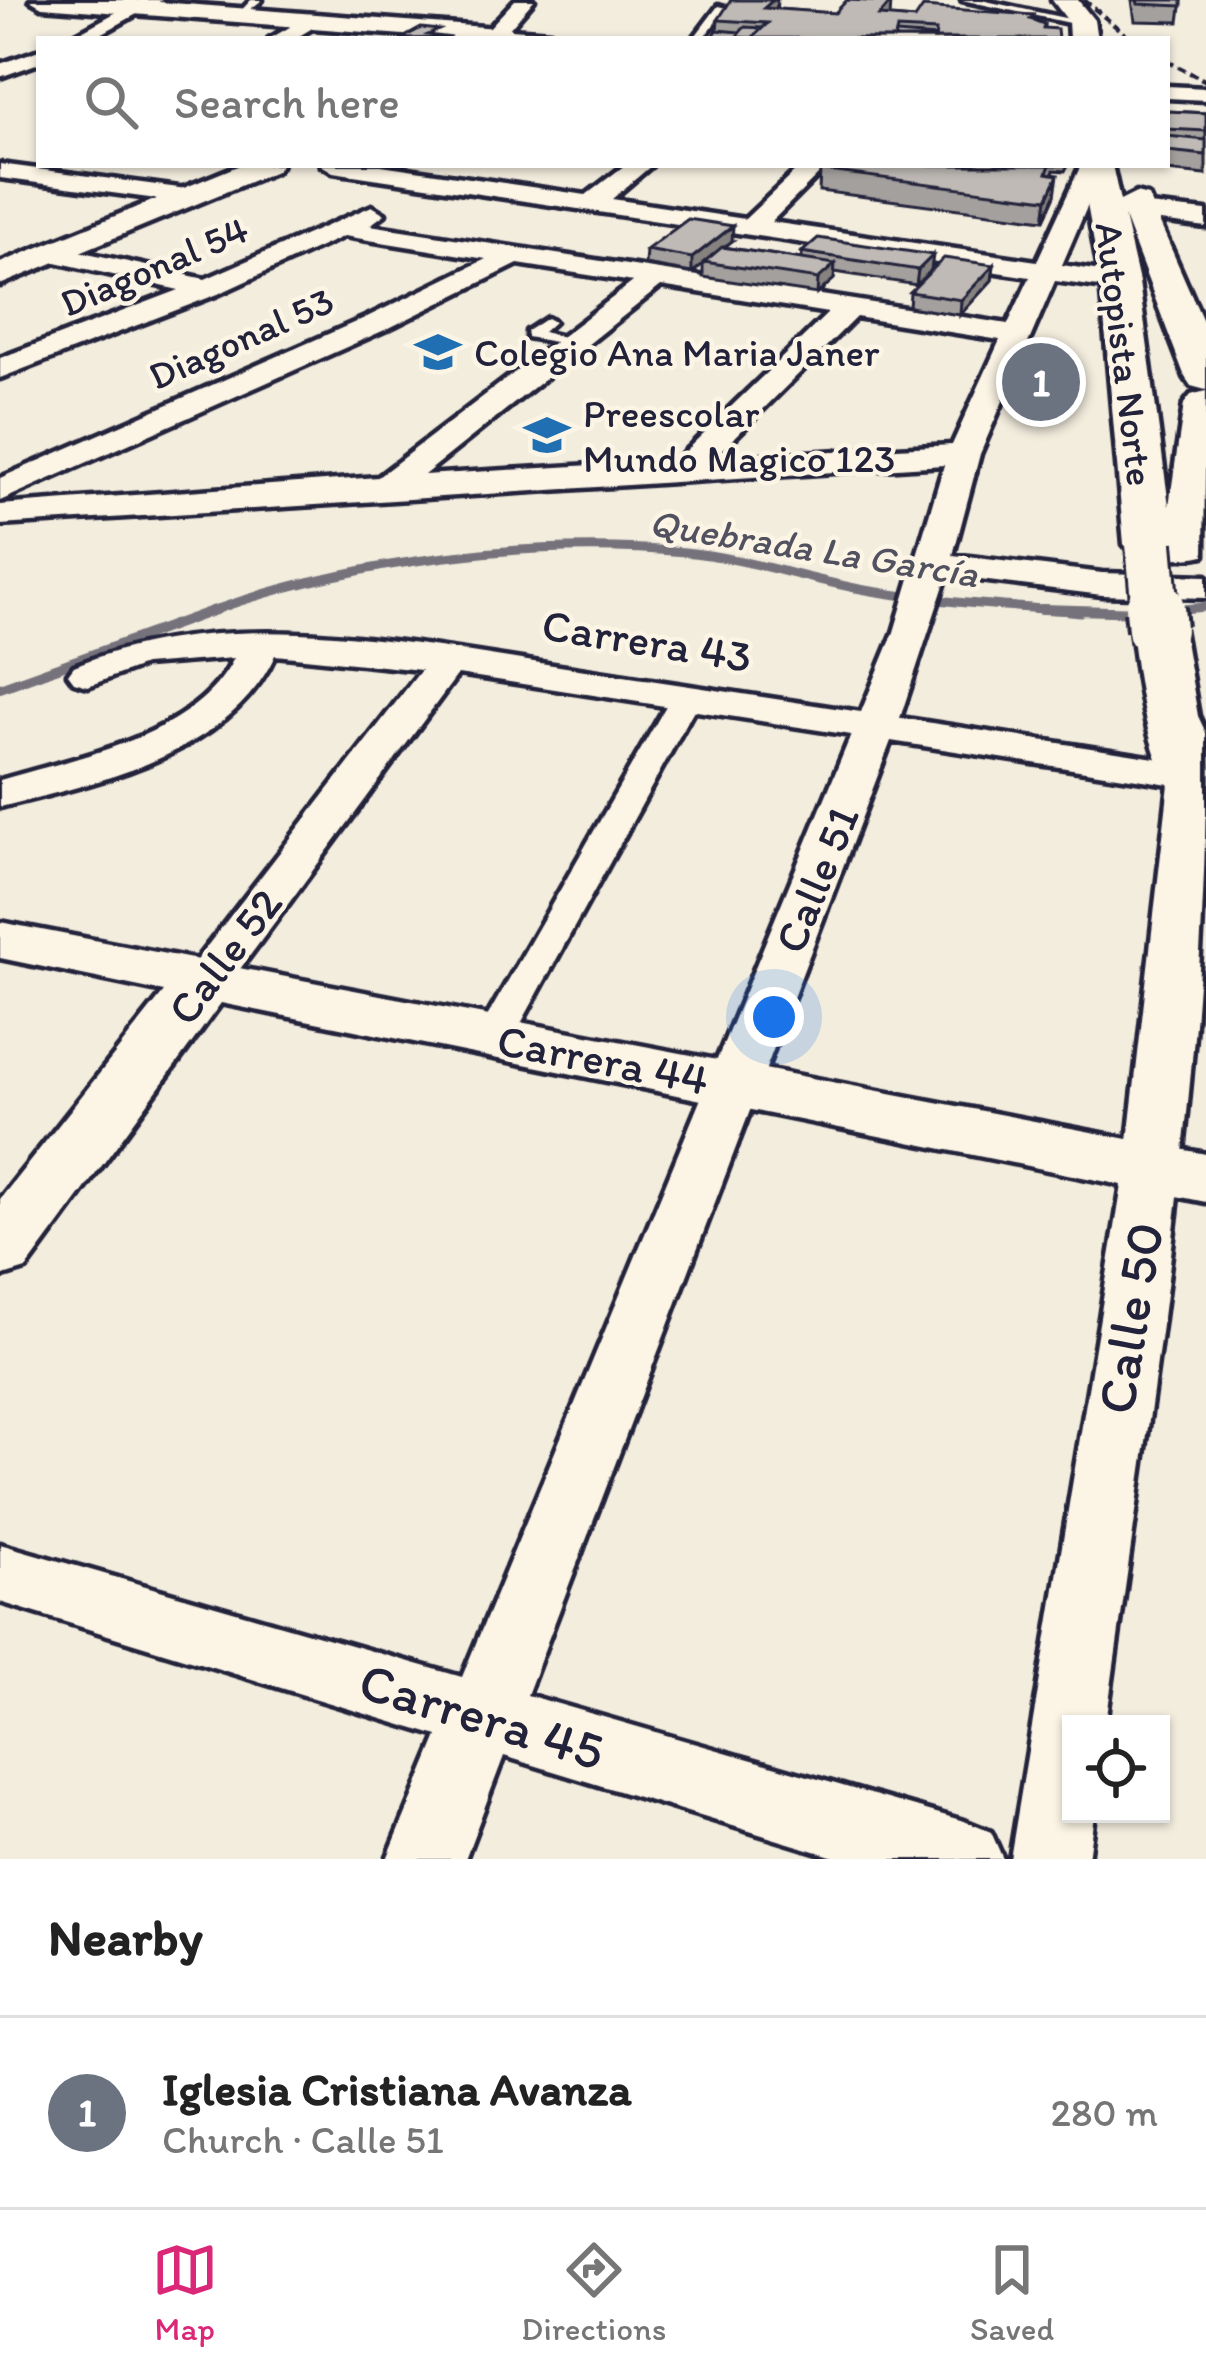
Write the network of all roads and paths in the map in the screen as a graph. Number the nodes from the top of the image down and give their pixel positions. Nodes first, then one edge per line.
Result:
1 (525, 0) edge
2 (968, 0) edge
3 (1065, 0) edge
4 (33, 3) edge
5 (142, 7) edge
6 (248, 7) edge
7 (721, 8) edge
8 (310, 23) junction
9 (1038, 29) edge
10 (1082, 31) edge
11 (83, 36) edge
12 (285, 36) edge
13 (473, 36) edge
14 (487, 36) edge
15 (700, 36) edge
16 (36, 57) edge
17 (0, 71) edge
18 (1170, 89) edge
19 (1206, 90) edge
20 (36, 150) edge
21 (0, 168) edge
22 (259, 168) edge
23 (378, 168) edge
24 (636, 168) edge
25 (813, 168) edge
26 (1094, 168) edge
27 (1096, 168) edge
28 (1127, 168) edge
29 (453, 173) edge
30 (194, 197) junction
31 (592, 203) junction
32 (1139, 212) junction
33 (1206, 218) edge
34 (751, 227) junction
35 (342, 228) junction
36 (56, 254) junction
37 (514, 255) junction
38 (1044, 269) junction
39 (0, 274) edge
40 (656, 277) junction
41 (1120, 282) junction
42 (208, 288) junction
43 (850, 308) junction
44 (1017, 334) junction
45 (1203, 358) edge
46 (0, 369) edge
47 (1206, 404) edge
48 (964, 454) junction
49 (686, 470) junction
50 (387, 487) junction
51 (0, 491) edge
52 (0, 515) edge
53 (935, 564) junction
54 (1178, 586) edge
55 (260, 644) junction
56 (448, 661) junction
57 (88, 674) dead end
58 (686, 697) junction
59 (1206, 712) edge
60 (876, 727) junction
61 (1199, 787) edge
62 (0, 794) edge
63 (0, 940) edge
64 (205, 981) junction
65 (494, 1038) junction
66 (734, 1085) junction
67 (1179, 1173) edge
68 (0, 1250) edge
69 (0, 1574) edge
70 (482, 1716) junction
71 (426, 1859) edge
72 (964, 1859) edge
73 (1049, 1859) edge

1 - 14 street
2 - 10 lane
3 - 10 main road
4 - 5 street
5 - 6 street
5 - 8 street
5 - 11 street
6 - 8 street
7 - 15 lane
8 - 12 street
8 - 13 street
9 - 10 lane
16 - 17 street
18 - 19 street
20 - 21 street
21 - 30 street
22 - 30 street
23 - 29 street
24 - 31 street
25 - 34 street
26 - 38 street, Calle 51
27 - 41 main road, Autopista Norte
28 - 32 main road, Autopista Norte
29 - 31 street
29 - 35 street, Diagonal 54
30 - 36 street
31 - 34 street
32 - 33 street
32 - 45 main road, Autopista Norte
34 - 38 street
35 - 37 street
35 - 42 street, Diagonal 54
36 - 39 street
36 - 42 street
37 - 40 street
37 - 51 street, Diagonal 53
38 - 41 street
38 - 44 street, Calle 51
40 - 43 street
40 - 50 street
41 - 54 main road, Autopista Norte
42 - 46 street, Diagonal 54
43 - 44 street
43 - 49 street
44 - 48 street, Calle 51
47 - 54 main road, Autopista Norte
48 - 49 street
48 - 53 street, Calle 51
49 - 50 street
50 - 52 street
53 - 54 street
53 - 60 street, Calle 51
54 - 59 main road
54 - 61 main road
55 - 56 street, Carrera 43
55 - 57 street, Carrera 43
55 - 62 street
56 - 58 street, Carrera 43
56 - 64 street, Calle 52
58 - 60 street, Carrera 43
58 - 65 street
60 - 61 street, Carrera 43
60 - 66 street, Calle 51
61 - 67 street, Calle 50
63 - 64 street, Carrera 44
64 - 65 street, Carrera 44
64 - 68 street, Calle 52
65 - 66 street, Carrera 44
66 - 67 street, Carrera 44
66 - 70 street, Calle 51
67 - 73 street, Calle 50
69 - 70 street, Carrera 45
70 - 71 street, Calle 51
70 - 72 street, Carrera 45

